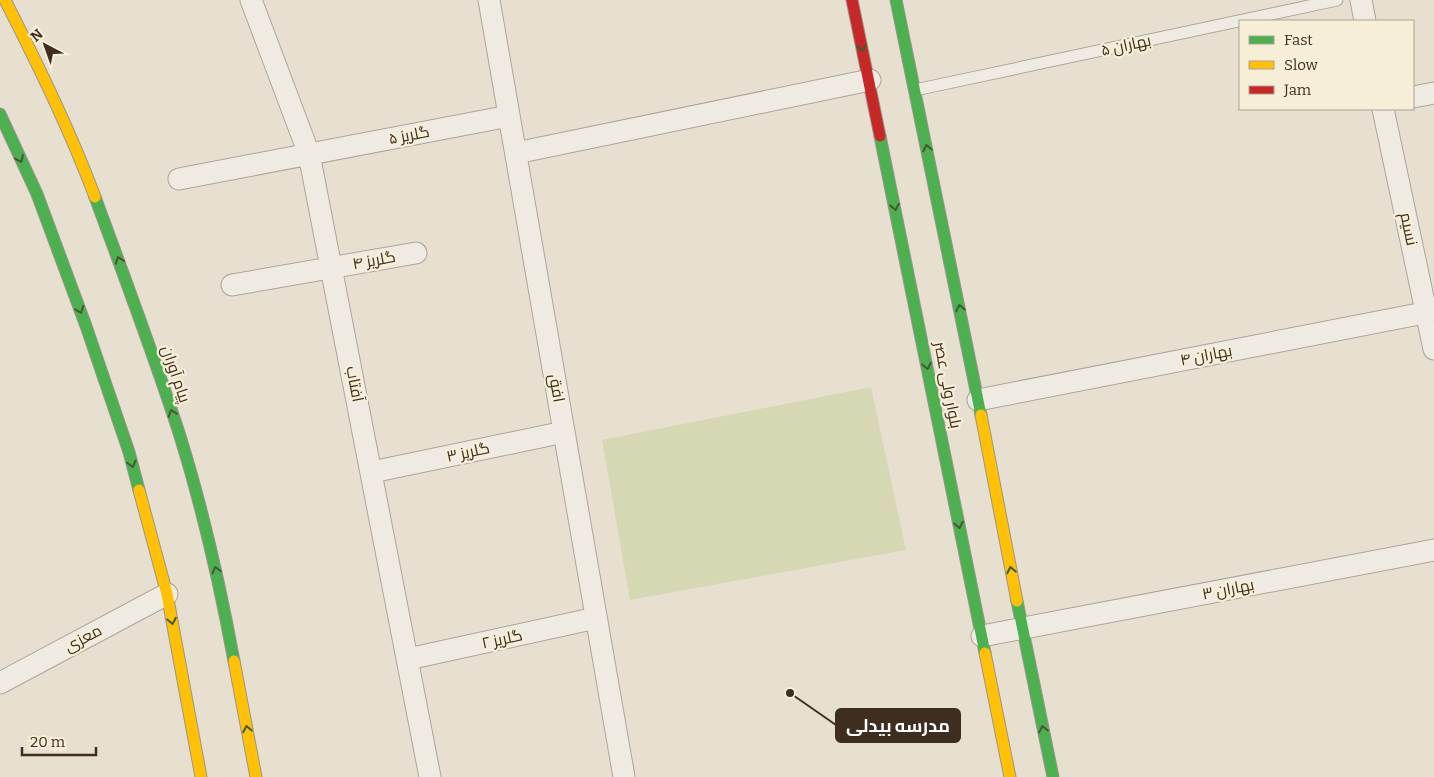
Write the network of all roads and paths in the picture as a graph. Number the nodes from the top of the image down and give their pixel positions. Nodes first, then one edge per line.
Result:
1 (5, 0) edge
2 (250, 0) edge
3 (489, 0) edge
4 (852, 0) edge
5 (896, 0) edge
6 (1337, 0) edge
7 (1361, 0) edge
8 (1243, 20) edge
9 (1365, 20) edge
10 (1239, 21) edge
11 (870, 80) junction
12 (915, 90) junction
13 (1434, 93) edge
14 (1414, 97) edge
15 (1383, 110) edge
16 (0, 114) edge
17 (509, 116) junction
18 (516, 153) junction
19 (309, 154) junction
20 (179, 179) dead end
21 (416, 253) dead end
22 (332, 268) junction
23 (232, 285) dead end
24 (1430, 312) edge
25 (1434, 350) edge
26 (978, 400) junction
27 (564, 432) junction
28 (372, 472) junction
29 (1434, 550) edge
30 (166, 594) junction
31 (596, 618) junction
32 (1022, 629) junction
33 (982, 636) junction
34 (408, 659) junction
35 (0, 683) edge
36 (201, 777) edge
37 (256, 777) edge
38 (430, 777) edge
39 (624, 777) edge
40 (1010, 777) edge
41 (1053, 777) edge

37 -> 1 main road, پیام آوران
2 - 19 street, آفتاب
3 - 17 street, افق
4 -> 11 main road, بلوار ولی عصر
5 - 12 main road, بلوار ولی عصر
6 - 8 lane, بهاران ۵
7 - 9 street
10 - 12 lane, بهاران ۵
11 - 18 street
11 -> 33 main road, بلوار ولی عصر
26 -> 12 main road, بلوار ولی عصر
13 - 14 street
15 - 24 street, نسیم
16 -> 30 main road
17 - 18 street, افق
17 - 19 street, گلریز ۵
18 - 27 street, افق
19 - 20 street, گلریز ۵
19 - 22 street, آفتاب
21 - 22 street, گلریز ۴
22 - 23 street, گلریز ۴
22 - 28 street, آفتاب
24 - 25 street, نسیم
24 - 26 street, بهاران ۴
32 -> 26 main road, بلوار ولی عصر
27 - 28 street, گلریز ۳
27 - 31 street, افق
28 - 34 street, آفتاب
29 - 32 street, بهاران ۳
30 - 35 street, معزی
30 -> 36 main road
31 - 34 street, گلریز ۲
31 - 39 street, افق
32 - 33 street, بهاران ۳
41 -> 32 main road, بلوار ولی عصر
33 - 40 main road, بلوار ولی عصر
34 - 38 street, آفتاب

